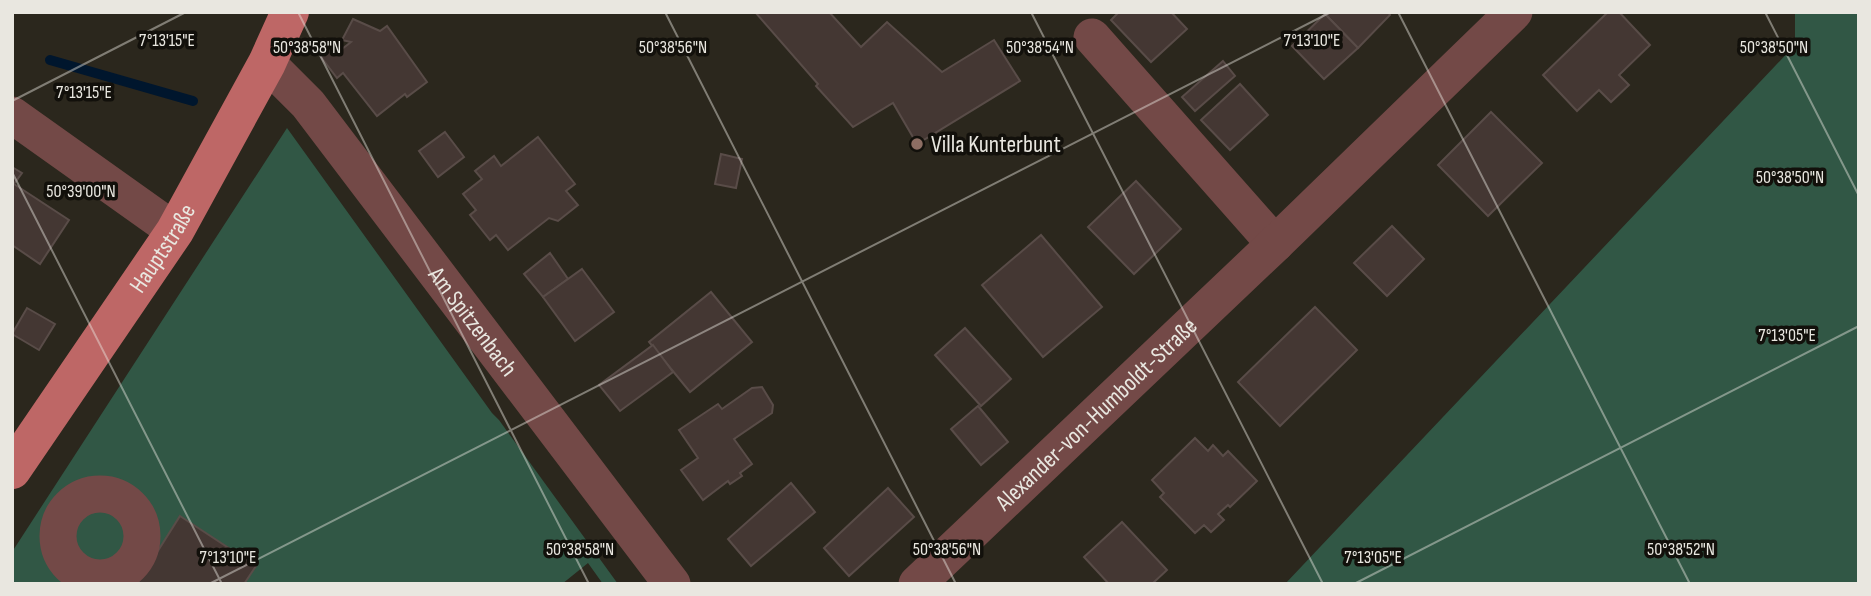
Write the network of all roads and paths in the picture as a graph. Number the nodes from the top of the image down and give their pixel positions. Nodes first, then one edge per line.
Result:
1 (290, 12) edge
2 (1514, 12) edge
3 (1093, 37) dead end
4 (267, 63) junction
5 (12, 115) edge
6 (175, 231) junction
7 (1275, 244) junction
8 (12, 470) edge
9 (672, 584) edge
10 (917, 584) edge

1 - 4 main road, Hauptstraße
2 - 7 street, Alexander-von-Humboldt-Straße
3 - 7 street
4 - 6 main road, Hauptstraße
4 - 9 street, Am Spitzenbach
5 - 6 street
6 - 8 main road, Hauptstraße
7 - 10 street, Alexander-von-Humboldt-Straße

